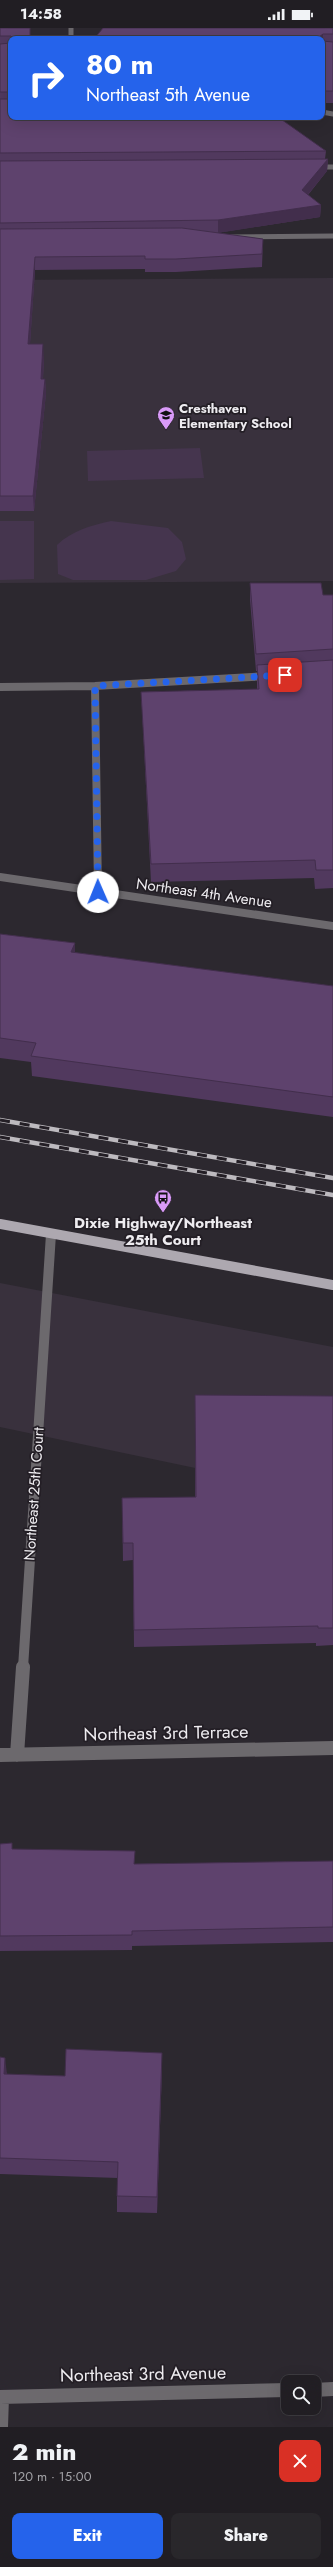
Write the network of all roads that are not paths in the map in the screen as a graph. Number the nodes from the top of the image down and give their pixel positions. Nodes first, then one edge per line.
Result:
1 (309, 167) edge
2 (333, 167) edge
3 (333, 236) edge
4 (222, 237) edge
5 (278, 675) edge
6 (95, 686) junction
7 (0, 687) edge
8 (0, 877) edge
9 (98, 892) junction
10 (333, 926) edge
11 (0, 1224) edge
12 (51, 1234) junction
13 (333, 1285) edge
14 (333, 1748) edge
15 (17, 1754) junction
16 (0, 1755) edge
17 (333, 2389) edge
18 (281, 2390) edge
19 (321, 2390) edge
20 (1, 2397) edge
21 (1, 2427) edge

1 - 2 street
3 - 4 street
5 - 6 street
6 - 7 street
6 - 9 street
8 - 9 street, Northeast 4th Avenue
9 - 10 street, Northeast 4th Avenue
11 - 12 main road
12 - 13 main road
12 - 15 street, Northeast 25th Court
14 - 15 street, Northeast 3rd Terrace
15 - 16 street, Northeast 3rd Terrace
17 - 19 street
18 - 20 street, Northeast 3rd Avenue
20 - 21 street

